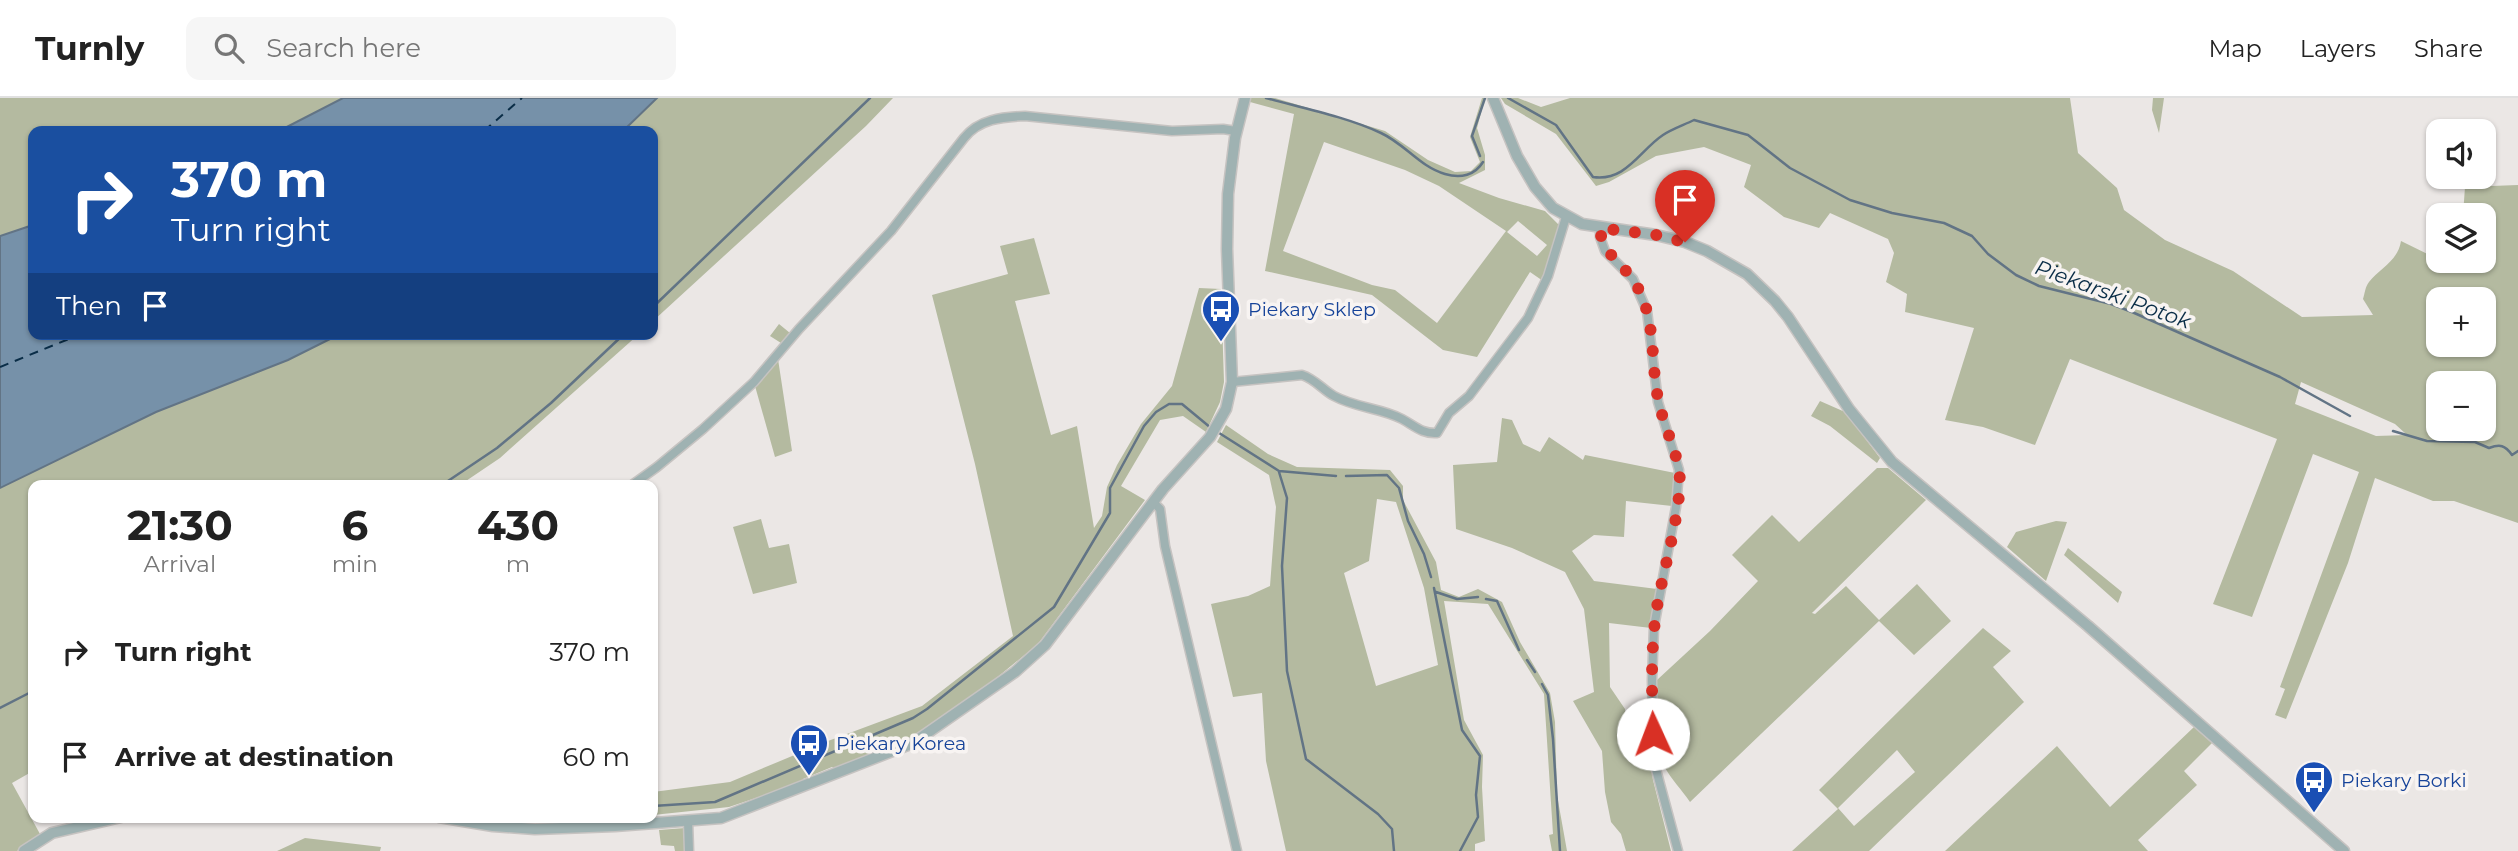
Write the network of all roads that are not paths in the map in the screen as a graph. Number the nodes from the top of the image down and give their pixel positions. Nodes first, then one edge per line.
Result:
1 (1245, 99) edge
2 (1493, 99) edge
3 (1236, 131) junction
4 (1566, 217) junction
5 (1600, 228) junction
6 (1232, 382) junction
7 (638, 480) edge
8 (1153, 502) junction
9 (688, 821) junction
10 (95, 823) edge
11 (475, 823) edge
12 (650, 823) edge
13 (658, 823) edge
14 (24, 851) edge
15 (689, 851) edge
16 (1237, 851) edge
17 (1678, 851) edge
18 (2344, 851) edge

1 - 3 street
2 - 4 street
3 - 6 street
3 - 7 street
4 - 5 street
4 - 6 street
5 - 17 street
5 - 18 street
6 - 8 street
8 - 9 street
8 - 16 street
9 - 13 street
9 - 15 street
10 - 14 street
11 - 12 street

